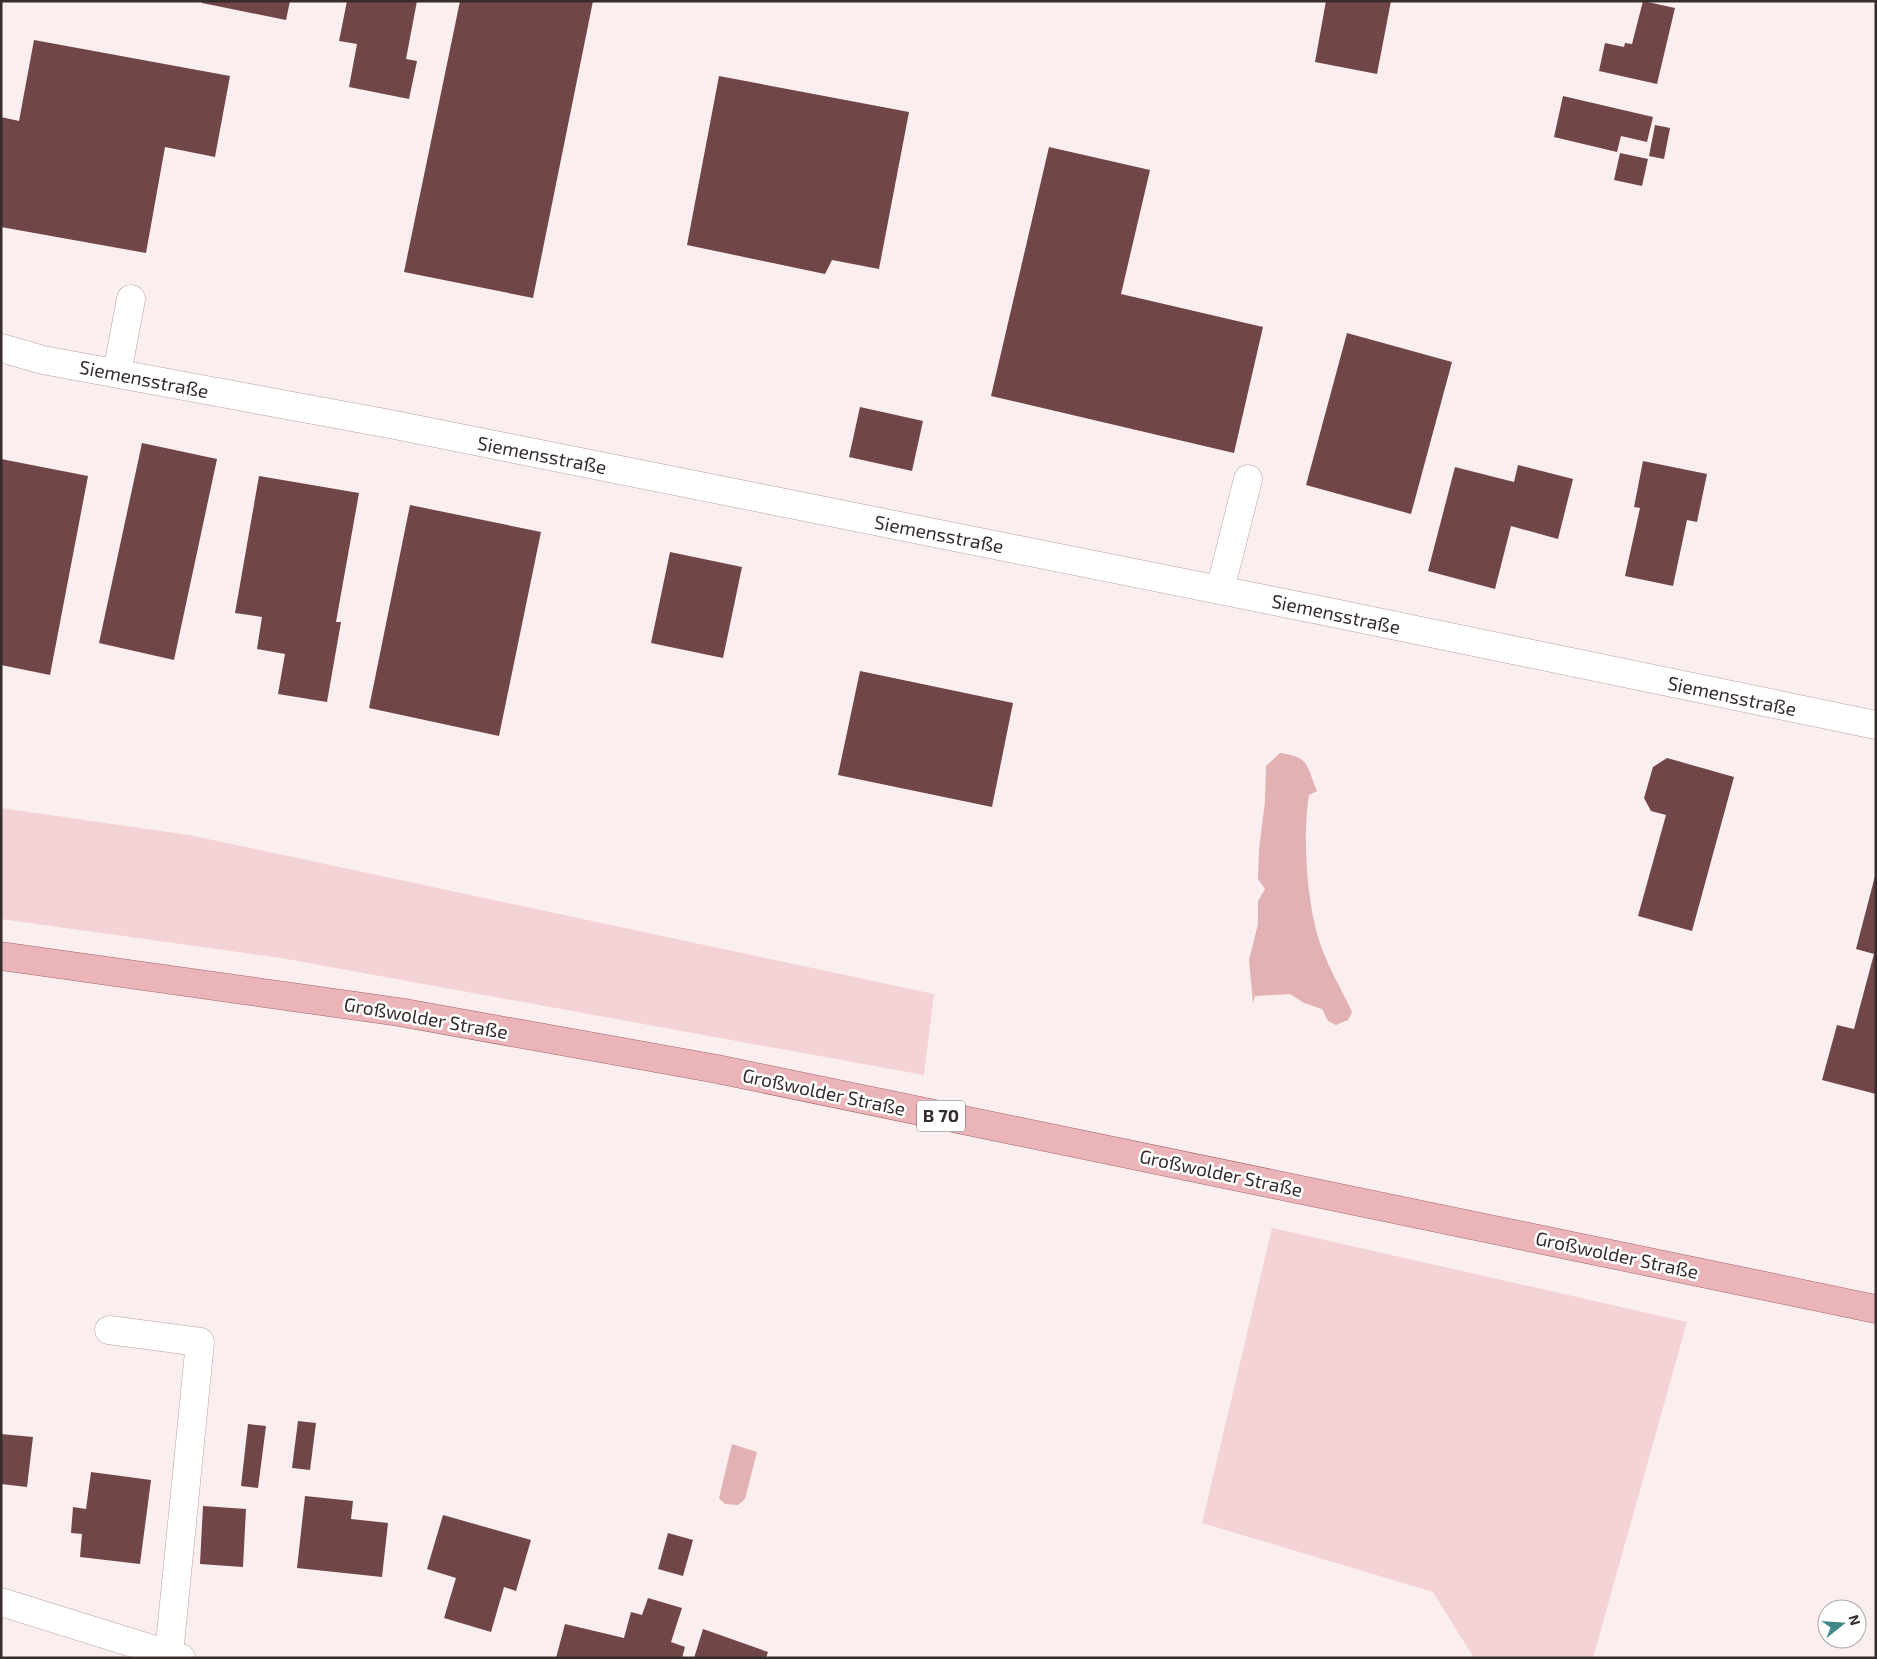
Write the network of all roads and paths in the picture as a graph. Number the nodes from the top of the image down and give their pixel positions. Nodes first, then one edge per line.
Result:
1 (131, 299) dead end
2 (1, 348) edge
3 (117, 374) junction
4 (1248, 479) dead end
5 (1220, 590) junction
6 (1876, 725) edge
7 (1, 956) edge
8 (1876, 1309) edge
9 (109, 1330) dead end
10 (1, 1602) edge
11 (175, 1656) edge

1 - 3 street
2 - 3 street, Siemensstraße
3 - 5 street, Siemensstraße
4 - 5 street
5 - 6 street, Siemensstraße
7 - 8 main road, Großwolder Straße / B 70
9 - 11 street
10 - 11 street

